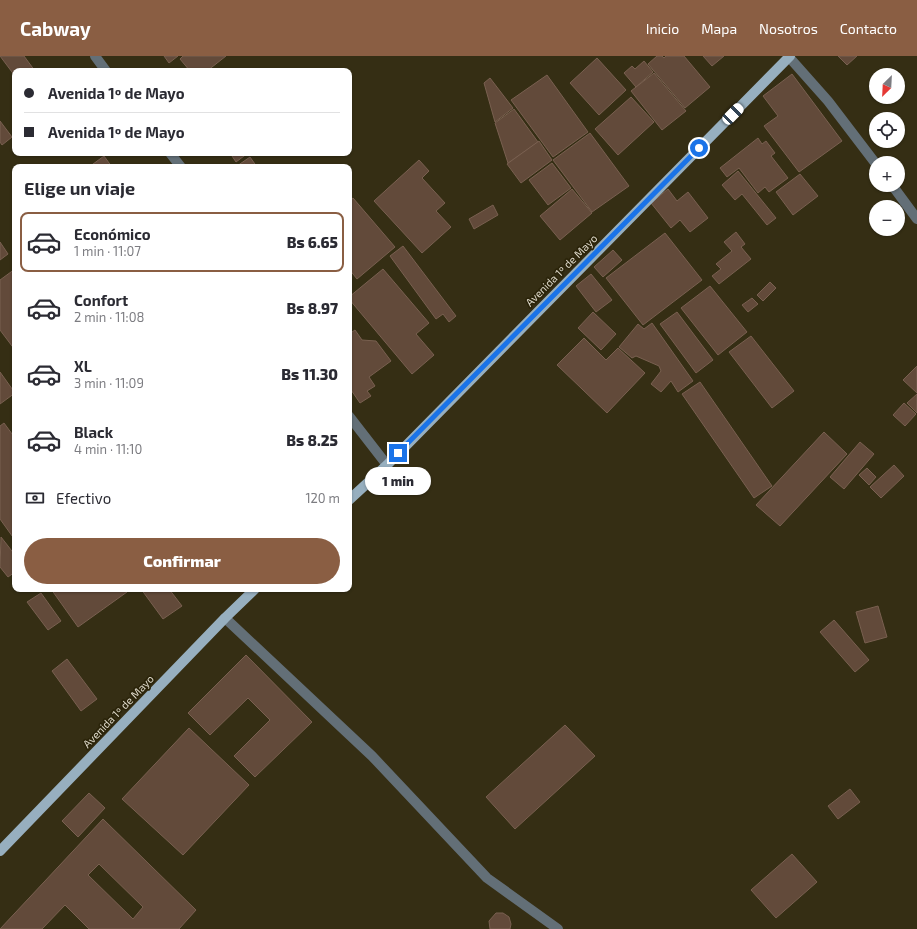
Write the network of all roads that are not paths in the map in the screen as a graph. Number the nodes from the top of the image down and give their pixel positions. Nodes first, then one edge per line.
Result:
1 (95, 56) edge
2 (788, 56) edge
3 (104, 68) edge
4 (172, 156) edge
5 (870, 156) edge
6 (179, 164) edge
7 (897, 192) edge
8 (917, 218) edge
9 (352, 420) edge
10 (387, 464) junction
11 (352, 497) edge
12 (252, 592) edge
13 (225, 618) junction
14 (0, 851) edge
15 (558, 929) edge

1 - 3 street
2 - 5 street
2 - 10 main road, Avenida 1º de Mayo
4 - 6 street
7 - 8 street
9 - 10 street
10 - 11 main road, Avenida 1º de Mayo
12 - 13 main road, Avenida 1º de Mayo
13 - 14 main road, Avenida 1º de Mayo
13 - 15 street

